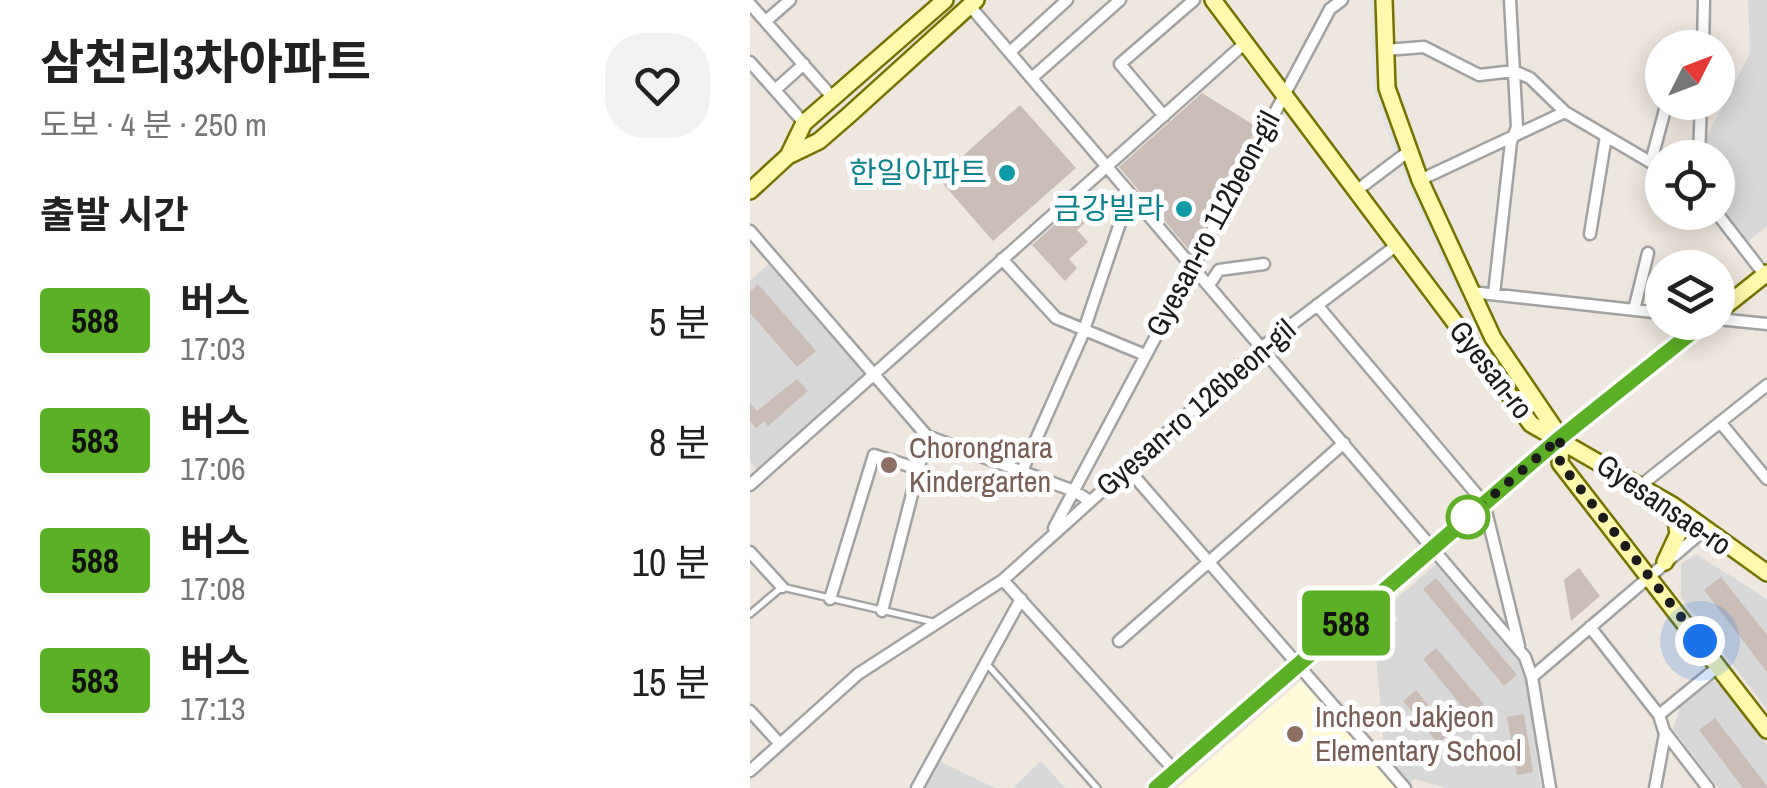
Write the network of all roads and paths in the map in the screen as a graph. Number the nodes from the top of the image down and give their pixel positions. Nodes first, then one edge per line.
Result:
1 (790, 0) edge
2 (944, 0) edge
3 (1066, 0) edge
4 (1120, 0) edge
5 (1194, 0) edge
6 (1213, 0) edge
7 (1342, 0) edge
8 (1384, 0) edge
9 (1510, 0) edge
10 (1704, 0) edge
11 (973, 3) edge
12 (750, 4) edge
13 (766, 21) junction
14 (1703, 30) edge
15 (1245, 43) junction
16 (1386, 50) junction
17 (1010, 52) junction
18 (750, 62) edge
19 (804, 64) junction
20 (1514, 71) junction
21 (1032, 78) junction
22 (775, 90) junction
23 (1282, 92) junction
24 (833, 98) junction
25 (1566, 112) junction
26 (1164, 116) junction
27 (804, 124) junction
28 (1513, 136) junction
29 (1606, 136) junction
30 (1409, 151) junction
31 (788, 156) junction
32 (1645, 159) edge
33 (1107, 166) junction
34 (1420, 180) junction
35 (750, 190) edge
36 (1356, 191) junction
37 (1140, 204) junction
38 (1730, 230) edge
39 (750, 232) edge
40 (1590, 234) dead end
41 (1396, 245) junction
42 (1002, 259) junction
43 (1264, 264) dead end
44 (1192, 265) junction
45 (1645, 265) edge
46 (1766, 275) edge
47 (1209, 285) junction
48 (1471, 292) junction
49 (1494, 294) junction
50 (1735, 301) edge
51 (1316, 306) junction
52 (1634, 310) junction
53 (1645, 311) edge
54 (1735, 319) edge
55 (1767, 324) edge
56 (1083, 330) junction
57 (1682, 340) edge
58 (1262, 346) junction
59 (1145, 356) junction
60 (874, 374) junction
61 (1767, 385) edge
62 (1720, 422) junction
63 (927, 436) junction
64 (1560, 438) junction
65 (1344, 443) junction
66 (1127, 468) junction
67 (918, 469) junction
68 (1022, 471) junction
69 (1767, 479) edge
70 (750, 484) edge
71 (1640, 486) junction
72 (1074, 490) junction
73 (1090, 501) junction
74 (1484, 504) junction
75 (1674, 506) junction
76 (1703, 531) junction
77 (1049, 538) junction
78 (1433, 548) junction
79 (750, 552) edge
80 (1210, 561) junction
81 (1665, 562) junction
82 (1767, 573) edge
83 (1650, 574) junction
84 (1003, 580) junction
85 (782, 587) junction
86 (830, 600) junction
87 (1021, 600) junction
88 (882, 611) junction
89 (750, 614) edge
90 (936, 623) junction
91 (1590, 627) junction
92 (1119, 641) dead end
93 (1520, 652) junction
94 (986, 663) junction
95 (1300, 663) junction
96 (1719, 666) junction
97 (1532, 677) junction
98 (750, 710) edge
99 (1660, 715) junction
100 (1767, 730) edge
101 (1665, 734) junction
102 (780, 744) junction
103 (750, 771) edge
104 (1175, 771) junction
105 (917, 788) edge
106 (1097, 788) edge
107 (1157, 788) edge
108 (1406, 788) edge
109 (1550, 788) edge
110 (1654, 788) edge
111 (1708, 788) edge

1 - 13 street
2 - 24 street
3 - 17 street
4 - 21 street
5 - 26 street
6 - 15 street, Gyesan-ro
7 - 23 street, Gyesan-ro 112beon-gil
8 - 16 street
9 - 20 street
10 - 14 street
11 - 17 street
11 - 31 street
12 - 13 street
13 - 19 street
15 - 23 street, Gyesan-ro
15 - 26 street
16 - 20 street
16 - 30 street
17 - 21 street
18 - 22 street
19 - 22 street
19 - 24 street
20 - 25 street
20 - 28 street
21 - 33 street
22 - 27 street
23 - 36 street, Gyesan-ro
23 - 44 street, Gyesan-ro 112beon-gil
24 - 27 street
25 - 28 street
25 - 29 street
26 - 33 street
27 - 31 street
28 - 34 street
28 - 49 street
29 - 32 street
29 - 40 street
30 - 34 street
30 - 36 street
31 - 35 street
33 - 37 street
33 - 42 street
34 - 48 street
36 - 41 street, Gyesan-ro
37 - 44 street
37 - 56 street
38 - 46 street
39 - 60 street
41 - 51 street, Gyesan-ro 126beon-gil
41 - 64 street, Gyesan-ro
42 - 56 street, Gyesan-ro 112beon-gil
42 - 60 street
43 - 47 street
44 - 47 street
44 - 59 street, Gyesan-ro 112beon-gil
45 - 52 street
46 - 50 street
47 - 58 street
48 - 49 street
48 - 64 street
49 - 52 street
51 - 58 street, Gyesan-ro 126beon-gil
51 - 74 street
52 - 53 street
54 - 55 street
56 - 59 street, Gyesan-ro 112beon-gil
56 - 68 street
57 - 64 street
58 - 65 street
58 - 66 street, Gyesan-ro 126beon-gil
59 - 72 street, Gyesan-ro 112beon-gil
60 - 63 street
60 - 70 street
61 - 62 street
62 - 69 street
62 - 71 street
63 - 67 street
63 - 68 street
64 - 71 street, Gyesansae-ro
64 - 74 street
64 - 83 street, Gyesan-ro
65 - 78 street
65 - 80 street
66 - 73 street, Gyesan-ro 126beon-gil
66 - 80 street
67 - 86 street
67 - 88 street
68 - 72 street
71 - 75 street, Gyesansae-ro
72 - 73 street
72 - 77 street, Gyesan-ro 112beon-gil
73 - 77 street, Gyesan-ro 126beon-gil
74 - 78 street
74 - 93 street
75 - 76 street, Gyesansae-ro
75 - 81 street
76 - 81 street
76 - 82 street, Gyesansae-ro
77 - 84 street, Gyesan-ro 126beon-gil
78 - 93 street
78 - 95 street
79 - 85 street
80 - 92 street
80 - 95 street
81 - 83 street
83 - 91 street
83 - 96 street, Gyesan-ro
84 - 87 street
84 - 90 street, Gyesan-ro 126beon-gil
85 - 86 lane
85 - 89 lane
86 - 88 lane
87 - 94 street
87 - 104 street
88 - 90 lane
90 - 102 street, Gyesan-ro 126beon-gil
91 - 97 street
91 - 99 street
93 - 97 street
94 - 105 street
94 - 106 lane
95 - 104 street
95 - 108 street
96 - 99 street
96 - 100 street, Gyesan-ro
97 - 109 street
98 - 102 street
99 - 101 street
101 - 110 street
101 - 111 street
102 - 103 street, Gyesan-ro 126beon-gil
104 - 107 street

